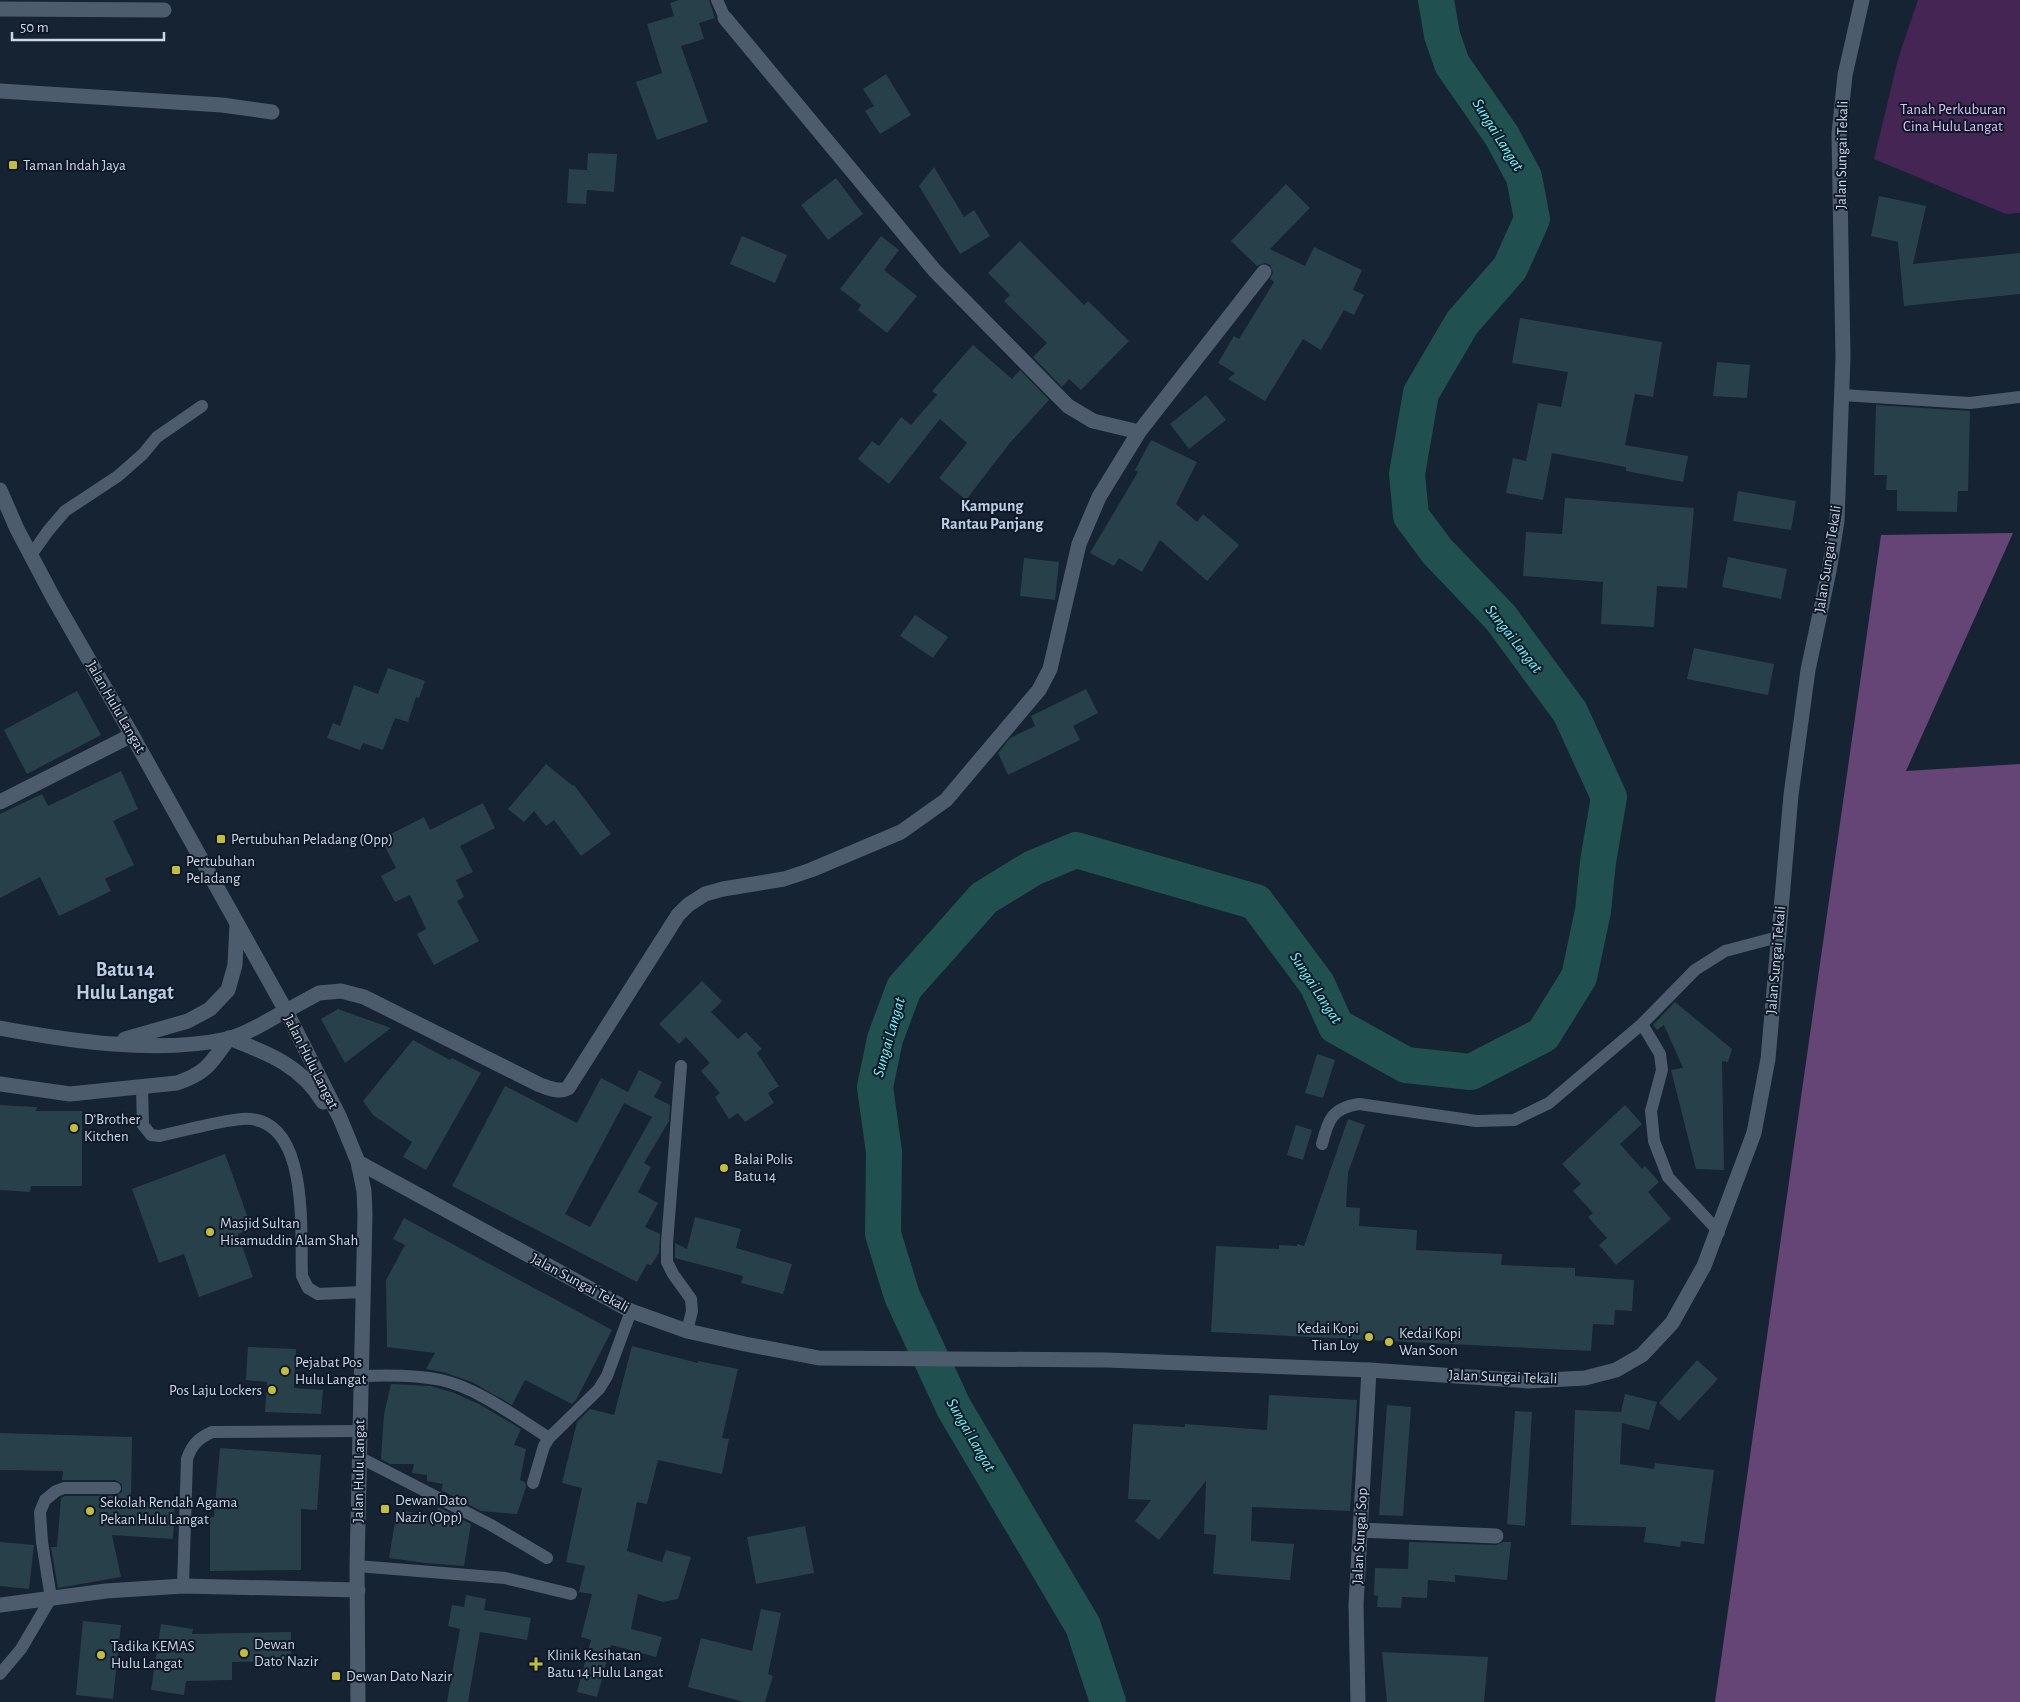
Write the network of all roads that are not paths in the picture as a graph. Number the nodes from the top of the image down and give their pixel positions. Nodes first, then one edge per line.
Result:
1 (717, 0) edge
2 (1862, 0) edge
3 (0, 8) edge
4 (164, 10) dead end
5 (725, 18) joint
6 (0, 91) edge
7 (272, 112) dead end
8 (1264, 272) dead end
9 (1842, 396) junction
10 (2020, 397) edge
11 (202, 406) dead end
12 (1139, 432) junction
13 (0, 490) edge
14 (31, 555) junction
15 (132, 735) junction
16 (0, 802) edge
17 (237, 924) junction
18 (1778, 937) junction
19 (286, 1011) junction
20 (1642, 1024) junction
21 (0, 1028) edge
22 (228, 1038) junction
23 (107, 1044) junction
24 (681, 1066) dead end
25 (0, 1084) edge
26 (142, 1088) junction
27 (1322, 1144) dead end
28 (358, 1162) junction
29 (1719, 1232) junction
30 (363, 1292) junction
31 (631, 1311) junction
32 (687, 1331) junction
33 (1369, 1370) junction
34 (361, 1376) junction
35 (360, 1431) junction
36 (549, 1438) junction
37 (359, 1457) junction
38 (533, 1483) dead end
39 (115, 1488) dead end
40 (1360, 1530) junction
41 (1496, 1536) dead end
42 (547, 1558) dead end
43 (357, 1566) junction
44 (182, 1586) junction
45 (358, 1590) junction
46 (571, 1594) dead end
47 (51, 1598) junction
48 (0, 1605) edge
49 (0, 1674) edge
50 (358, 1702) edge
51 (1358, 1702) edge

1 - 5 lane
2 - 9 street, Jalan Sungai Tekali
3 - 4 street
5 - 12 street
6 - 7 street
8 - 12 street
9 - 10 lane
9 - 18 street, Jalan Sungai Tekali
11 - 14 lane
12 - 19 street
13 - 14 street, Jalan Hulu Langat
14 - 15 street, Jalan Hulu Langat
15 - 16 street
15 - 17 street, Jalan Hulu Langat
17 - 19 street, Jalan Hulu Langat
17 - 23 street
18 - 20 lane
18 - 29 street, Jalan Sungai Tekali
19 - 22 street
19 - 28 street, Jalan Hulu Langat
20 - 27 lane
20 - 29 lane
21 - 23 street
22 - 23 street
22 - 26 street
22 - 28 street
24 - 32 lane
25 - 26 street
26 - 30 lane
28 - 30 street, Jalan Hulu Langat
28 - 31 street, Jalan Sungai Tekali
29 - 33 street, Jalan Sungai Tekali
30 - 34 street, Jalan Hulu Langat
31 - 32 street, Jalan Sungai Tekali
31 - 36 lane
32 - 33 street, Jalan Sungai Tekali
33 - 40 street, Jalan Sungai Sop
34 - 35 street, Jalan Hulu Langat
34 - 36 lane
35 - 37 street, Jalan Hulu Langat
35 - 44 lane
36 - 38 lane
37 - 42 lane
37 - 43 street, Jalan Hulu Langat
39 - 47 lane
40 - 41 street
40 - 51 street, Jalan Sungai Sop
43 - 45 street, Jalan Hulu Langat
43 - 46 lane
44 - 45 street
44 - 47 street
45 - 50 street, Jalan Hulu Langat
47 - 48 street
47 - 49 lane

